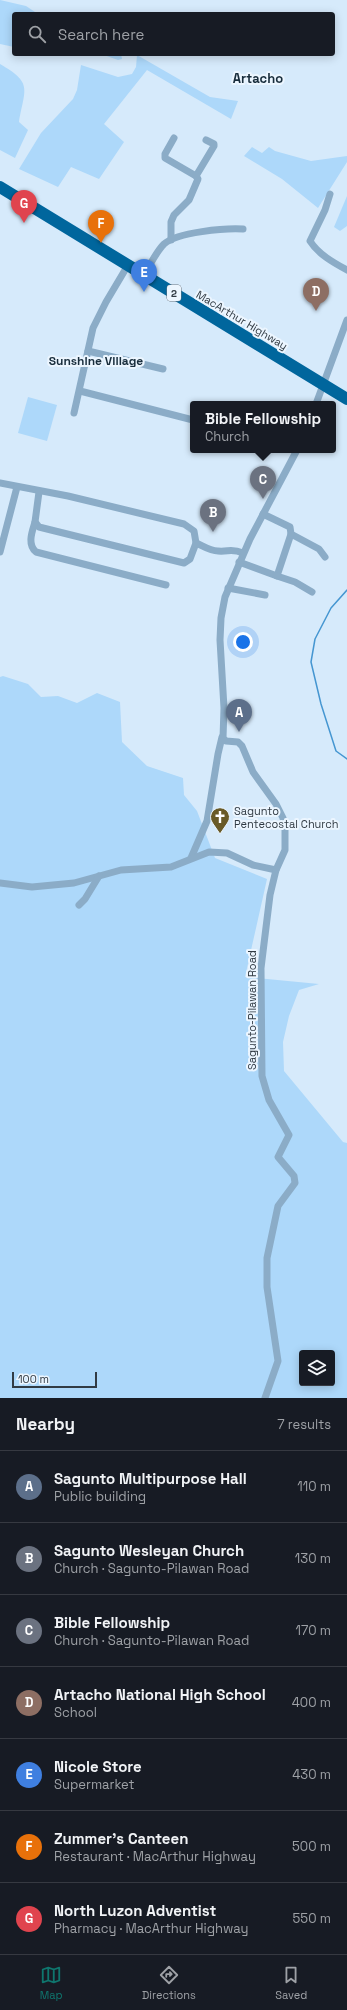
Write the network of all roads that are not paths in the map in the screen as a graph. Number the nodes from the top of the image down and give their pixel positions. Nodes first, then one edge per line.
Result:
1 (174, 138) dead end
2 (206, 140) dead end
3 (196, 176) junction
4 (0, 187) edge
5 (330, 194) dead end
6 (243, 229) dead end
7 (171, 240) junction
8 (128, 265) junction
9 (347, 270) edge
10 (144, 275) junction
11 (347, 320) edge
12 (344, 335) edge
13 (88, 351) junction
14 (164, 369) dead end
15 (322, 384) junction
16 (80, 391) junction
17 (347, 400) edge
18 (317, 401) edge
19 (74, 413) dead end
20 (190, 419) edge
21 (295, 453) edge
22 (0, 483) edge
23 (17, 488) junction
24 (39, 492) junction
25 (263, 514) junction
26 (35, 522) junction
27 (291, 534) junction
28 (196, 543) junction
29 (0, 552) edge
30 (243, 553) junction
31 (325, 557) dead end
32 (239, 562) junction
33 (277, 576) junction
34 (166, 585) dead end
35 (228, 588) junction
36 (312, 592) dead end
37 (265, 595) dead end
38 (222, 737) junction
39 (191, 858) junction
40 (276, 870) junction
41 (98, 876) junction
42 (0, 883) edge
43 (79, 905) dead end
44 (265, 1398) edge

1 - 3 street
2 - 3 street
3 - 7 street
4 - 8 highway, MacArthur Highway / 2
5 - 9 street
6 - 7 street
7 - 10 street
8 - 10 highway, MacArthur Highway / 2
8 - 13 street
10 - 15 highway, MacArthur Highway / 2
11 - 12 street
12 - 15 street
13 - 14 street
13 - 16 street
15 - 17 highway, MacArthur Highway / 2
15 - 18 street
16 - 19 street
16 - 20 street
21 - 25 street
22 - 23 street
23 - 24 street
23 - 29 street
24 - 26 street
24 - 28 street
25 - 27 street
25 - 30 street
26 - 28 street
26 - 34 street
27 - 31 street
27 - 33 street
28 - 30 street
30 - 32 street
32 - 33 street
32 - 35 street
33 - 36 street
35 - 37 street
35 - 38 street
38 - 39 street
38 - 40 street, Sagunto-Pilawan Road
39 - 40 street
39 - 41 street
40 - 44 street, Sagunto-Pilawan Road
41 - 42 street
41 - 43 street

